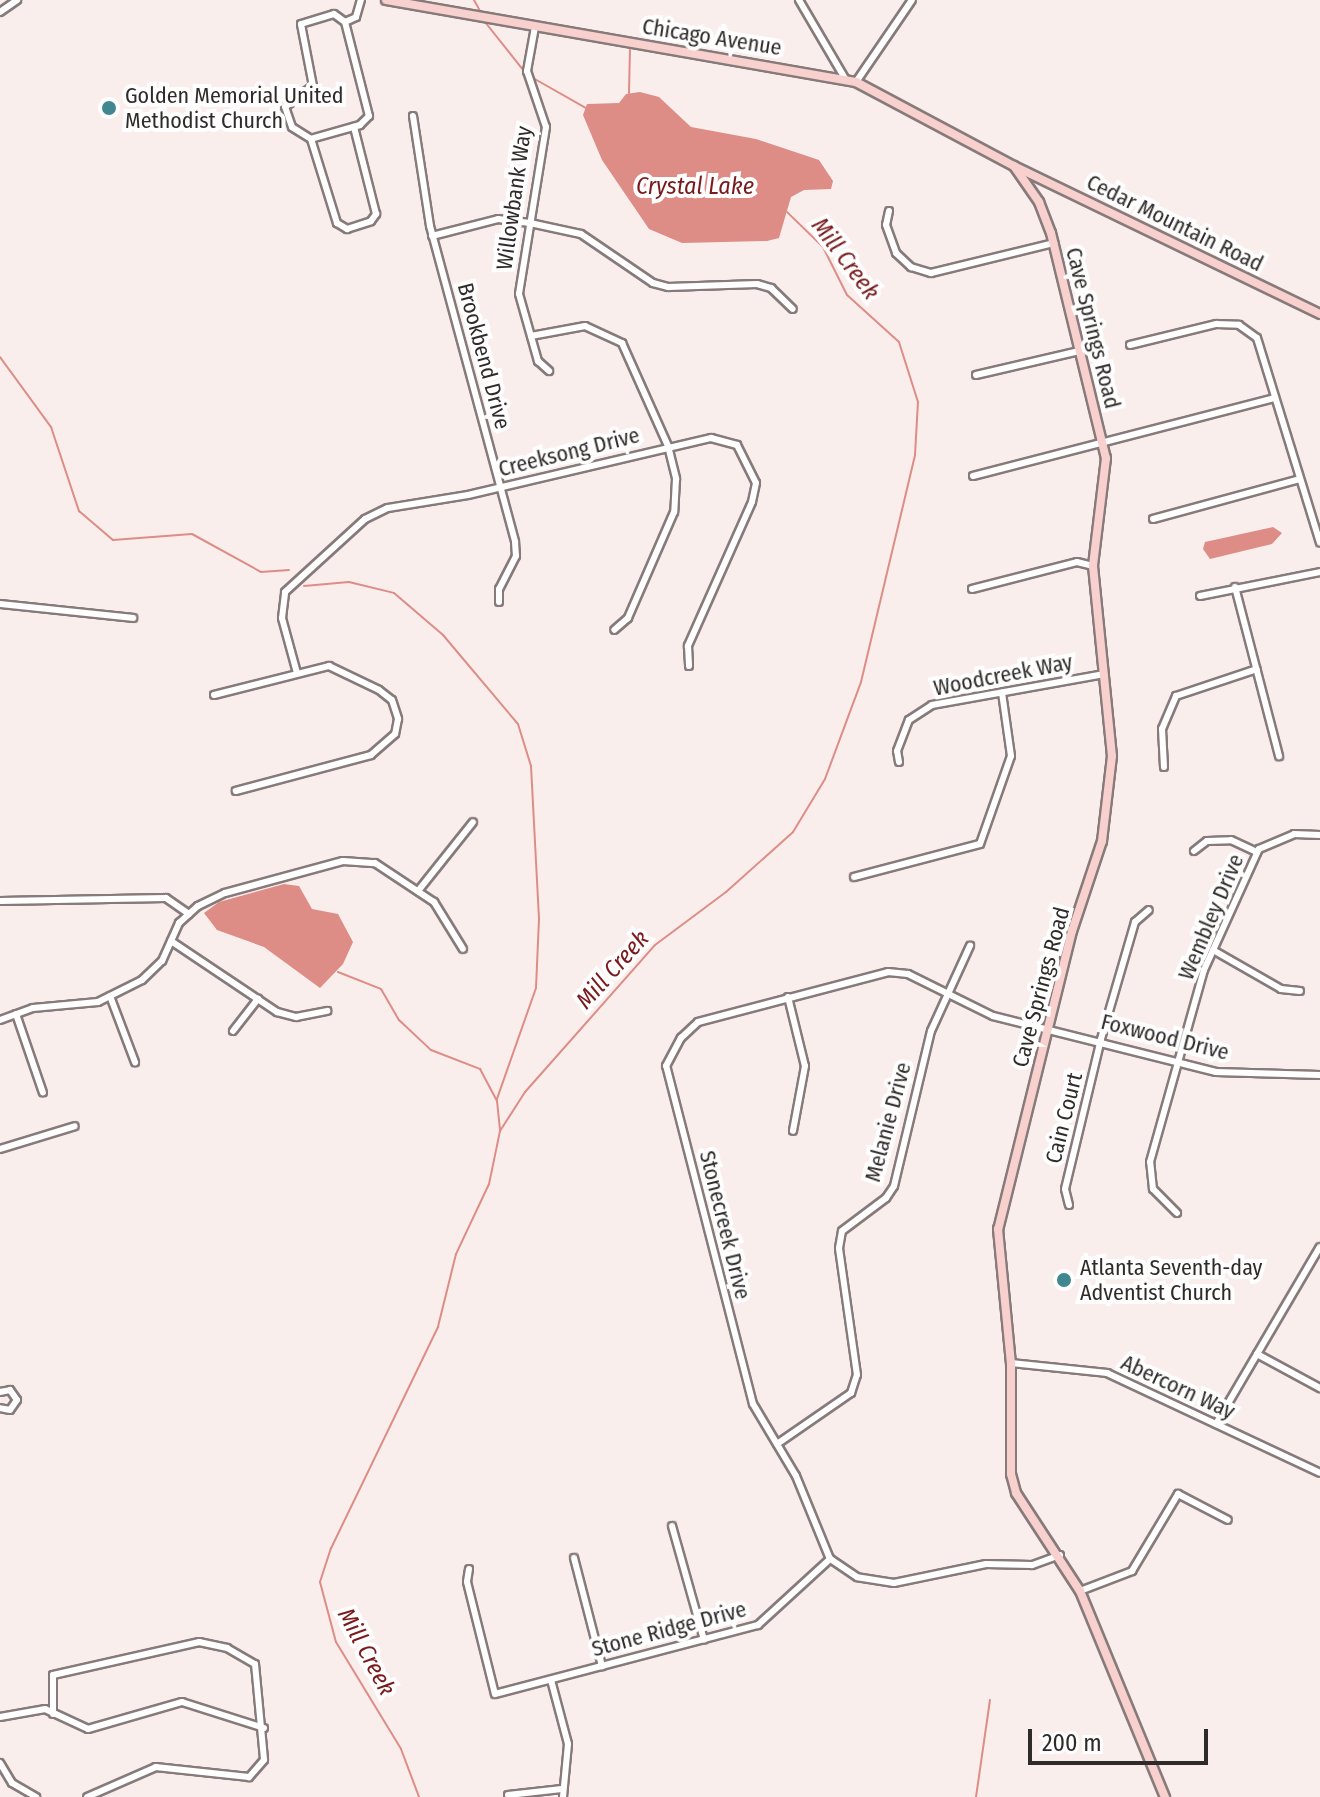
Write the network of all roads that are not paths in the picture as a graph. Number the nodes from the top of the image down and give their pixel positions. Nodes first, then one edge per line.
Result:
1 (17, 0) edge
2 (361, 0) edge
3 (799, 0) edge
4 (912, 0) edge
5 (392, 1) edge
6 (0, 12) edge
7 (345, 22) junction
8 (535, 27) junction
9 (851, 81) junction
10 (413, 116) dead end
11 (354, 127) junction
12 (311, 139) junction
13 (1014, 166) junction
14 (889, 211) dead end
15 (530, 223) junction
16 (432, 236) junction
17 (1054, 243) junction
18 (793, 309) dead end
19 (1320, 314) edge
20 (531, 336) junction
21 (1130, 345) dead end
22 (1079, 351) junction
23 (549, 371) dead end
24 (976, 375) dead end
25 (1275, 398) junction
26 (1103, 441) junction
27 (668, 446) junction
28 (973, 476) dead end
29 (1297, 480) junction
30 (501, 487) junction
31 (1153, 519) dead end
32 (1320, 543) edge
33 (1093, 566) junction
34 (1320, 572) edge
35 (1235, 587) junction
36 (972, 589) dead end
37 (1200, 596) dead end
38 (499, 602) dead end
39 (0, 604) edge
40 (133, 618) dead end
41 (614, 630) dead end
42 (689, 666) dead end
43 (1257, 669) junction
44 (297, 673) junction
45 (1104, 674) junction
46 (1002, 693) junction
47 (214, 695) dead end
48 (1279, 756) dead end
49 (899, 762) dead end
50 (1164, 767) dead end
51 (236, 791) dead end
52 (473, 822) dead end
53 (1320, 835) edge
54 (1194, 851) dead end
55 (1257, 852) junction
56 (854, 877) dead end
57 (418, 891) junction
58 (0, 901) edge
59 (1149, 910) dead end
60 (189, 914) junction
61 (171, 941) junction
62 (970, 946) dead end
63 (463, 949) dead end
64 (1213, 950) junction
65 (1300, 991) dead end
66 (110, 996) junction
67 (788, 997) junction
68 (947, 997) junction
69 (258, 999) junction
70 (327, 1011) dead end
71 (16, 1014) junction
72 (0, 1020) edge
73 (1050, 1027) junction
74 (233, 1031) dead end
75 (1101, 1039) junction
76 (1179, 1061) junction
77 (135, 1062) dead end
78 (1320, 1075) edge
79 (43, 1093) dead end
80 (75, 1126) dead end
81 (793, 1131) dead end
82 (0, 1149) edge
83 (1069, 1205) dead end
84 (1177, 1213) dead end
85 (1320, 1247) edge
86 (1257, 1354) junction
87 (1011, 1363) junction
88 (1320, 1388) edge
89 (0, 1392) edge
90 (0, 1408) edge
91 (1216, 1424) junction
92 (777, 1444) junction
93 (1320, 1473) edge
94 (1228, 1520) dead end
95 (672, 1526) dead end
96 (1060, 1555) junction
97 (574, 1558) dead end
98 (830, 1559) junction
99 (469, 1569) dead end
100 (1080, 1591) junction
101 (704, 1640) junction
102 (602, 1666) junction
103 (551, 1680) junction
104 (53, 1714) junction
105 (0, 1717) edge
106 (264, 1728) junction
107 (0, 1763) edge
108 (562, 1789) junction
109 (508, 1795) dead end
110 (36, 1797) edge
111 (87, 1797) edge
112 (563, 1797) edge
113 (1165, 1797) edge

1 - 6 street
2 - 7 street
3 - 9 street
4 - 9 street
5 - 8 street, Chicago Avenue
7 - 11 street
7 - 12 street
8 - 9 street, Chicago Avenue
8 - 15 street, Willowbank Way
9 - 13 street, Chicago Avenue
10 - 16 street, Brookbend Drive
11 - 12 street
11 - 12 street
13 - 17 street, Cave Springs Road
13 - 19 street, Cedar Mountain Road
14 - 17 street
15 - 16 street
15 - 18 street
15 - 20 street, Willowbank Way
16 - 30 street, Brookbend Drive
17 - 22 street, Cave Springs Road
20 - 23 street, Willowbank Way
20 - 27 street
21 - 25 street
22 - 24 street
22 - 26 street, Cave Springs Road
25 - 26 street
25 - 29 street
26 - 28 street
26 - 33 street, Cave Springs Road
27 - 30 street, Creeksong Drive
27 - 41 street
27 - 42 street, Creeksong Drive
29 - 31 street
29 - 32 street
30 - 38 street, Brookbend Drive
30 - 44 street, Creeksong Drive
33 - 36 street
33 - 45 street, Cave Springs Road
34 - 35 street
35 - 37 street
35 - 43 street
39 - 40 street
43 - 48 street
43 - 50 street
44 - 47 street
44 - 51 street
45 - 46 street, Woodcreek Way
45 - 73 street, Cave Springs Road
46 - 49 street, Woodcreek Way
46 - 56 street
52 - 57 street
53 - 55 street, Wembley Drive
54 - 55 street
55 - 64 street, Wembley Drive
57 - 60 street
57 - 63 street
58 - 60 street
59 - 75 street, Cain Court
60 - 61 street
61 - 66 street
61 - 69 street
62 - 68 street, Melanie Drive
64 - 65 street
64 - 76 street, Wembley Drive
66 - 71 street
66 - 77 street
67 - 68 street, Stonecreek Drive
67 - 81 street
67 - 92 street, Stonecreek Drive
68 - 73 street, Stonecreek Drive
68 - 92 street, Melanie Drive
69 - 70 street
69 - 74 street
71 - 72 street
71 - 79 street
73 - 75 street, Foxwood Drive
73 - 87 street, Cave Springs Road
75 - 76 street, Foxwood Drive
75 - 83 street, Cain Court
76 - 78 street, Foxwood Drive
76 - 84 street, Wembley Drive
80 - 82 street
85 - 86 street
86 - 88 street
86 - 91 street
87 - 91 street, Abercorn Way
87 - 96 street, Cave Springs Road
89 - 90 street
91 - 93 street, Abercorn Way
92 - 98 street, Stonecreek Drive
94 - 100 street
95 - 101 street
96 - 98 street
96 - 100 street, Cave Springs Road
97 - 102 street
98 - 101 street, Stone Ridge Drive
99 - 103 street, Stone Ridge Drive
100 - 113 street, Cave Springs Road
101 - 102 street, Stone Ridge Drive
102 - 103 street, Stone Ridge Drive
103 - 108 street
104 - 105 street
104 - 106 street
104 - 106 street
106 - 111 street
107 - 110 street
108 - 109 street
108 - 112 street

